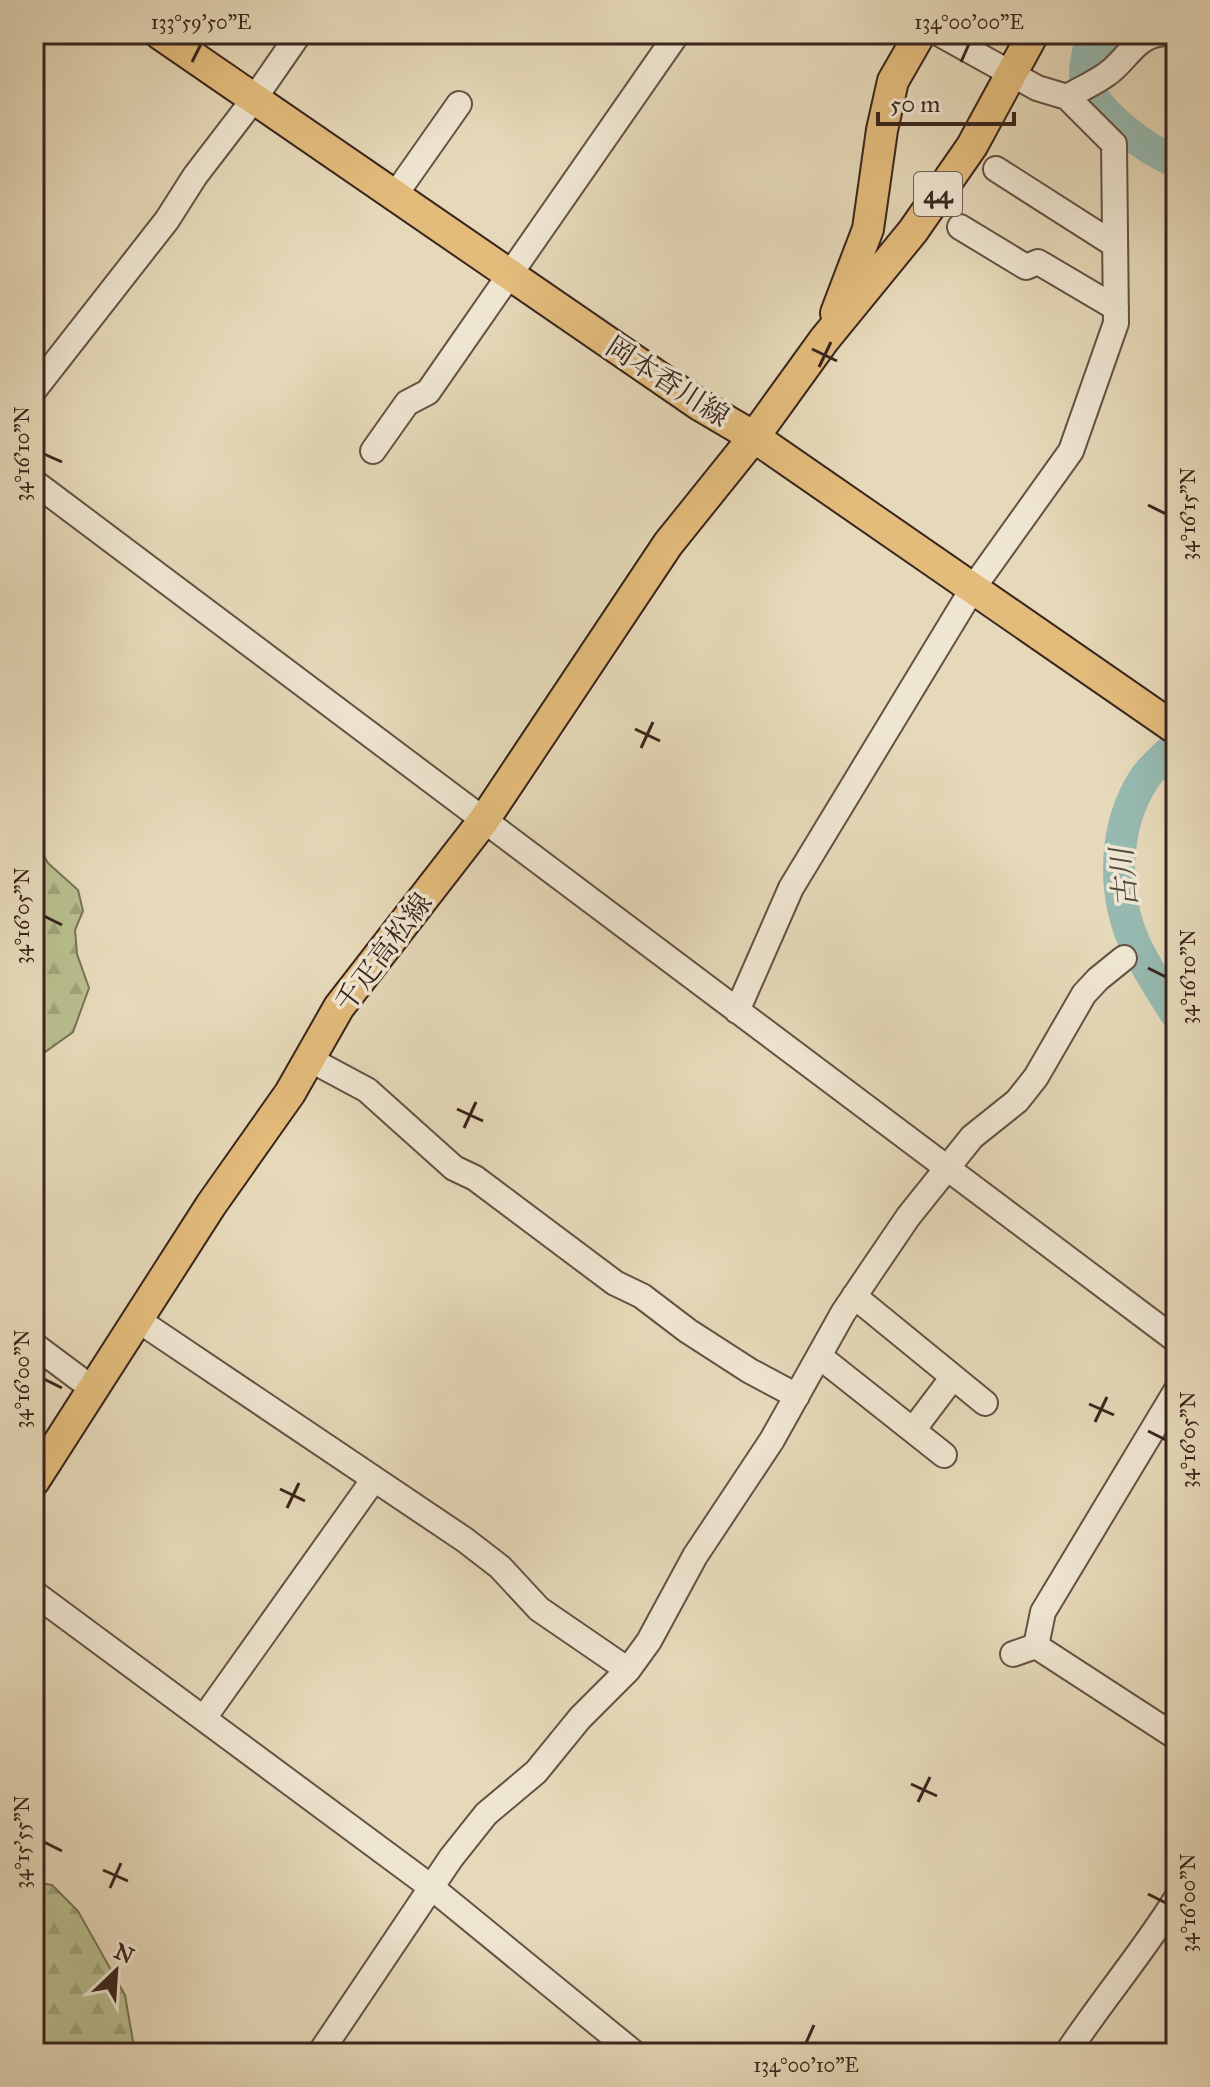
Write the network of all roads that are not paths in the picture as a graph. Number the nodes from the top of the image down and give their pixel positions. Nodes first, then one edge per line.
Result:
1 (160, 34) edge
2 (299, 34) edge
3 (677, 34) edge
4 (920, 34) edge
5 (940, 34) edge
6 (1033, 34) edge
7 (1159, 34) edge
8 (1012, 75) junction
9 (1081, 89) junction
10 (254, 99) junction
11 (459, 104) dead end
12 (996, 169) dead end
13 (395, 195) junction
14 (960, 227) dead end
15 (1115, 245) junction
16 (510, 274) junction
17 (1116, 308) junction
18 (824, 340) junction
19 (34, 390) edge
20 (754, 437) junction
21 (373, 451) dead end
22 (34, 482) edge
23 (973, 588) junction
24 (1176, 729) edge
25 (484, 820) junction
26 (1124, 958) dead end
27 (737, 1011) junction
28 (311, 1060) junction
29 (948, 1170) junction
30 (854, 1296) junction
31 (138, 1320) junction
32 (1176, 1340) edge
33 (34, 1345) edge
34 (819, 1356) junction
35 (953, 1377) junction
36 (93, 1389) junction
37 (1176, 1391) edge
38 (797, 1396) junction
39 (985, 1403) dead end
40 (913, 1430) junction
41 (944, 1455) dead end
42 (374, 1479) junction
43 (34, 1481) edge
44 (34, 1593) edge
45 (628, 1670) junction
46 (204, 1718) junction
47 (1176, 1737) edge
48 (431, 1887) junction
49 (1176, 1899) edge
50 (320, 2053) edge
51 (634, 2053) edge
52 (1067, 2053) edge

1 - 10 main road, 岡本香川線
2 - 10 street
3 - 16 street
4 - 18 main road, 44
5 - 8 street
6 - 8 main road, 44
7 - 9 street
8 - 9 street
8 - 18 main road, 44
9 - 15 street
10 - 13 main road, 岡本香川線
10 - 19 street
11 - 13 street
12 - 15 street
13 - 16 main road, 岡本香川線
14 - 17 street
15 - 17 street
16 - 20 main road, 岡本香川線
16 - 21 street
17 - 23 street
18 - 20 main road, 44
20 - 23 main road, 岡本香川線
20 - 25 main road, 千疋高松線
22 - 25 street
23 - 24 main road, 岡本香川線
23 - 27 street
25 - 27 street
25 - 28 main road, 千疋高松線
26 - 29 street
27 - 29 street
28 - 31 main road, 千疋高松線
28 - 38 street
29 - 30 street
29 - 32 street
30 - 34 street
30 - 35 street
31 - 36 main road, 千疋高松線
31 - 42 street
33 - 36 street
34 - 38 street
34 - 40 street
35 - 39 street
35 - 40 street
36 - 43 main road, 千疋高松線
37 - 47 street
38 - 45 street
40 - 41 street
42 - 45 street
42 - 46 street
44 - 46 street
45 - 48 street
46 - 48 street
48 - 50 street
48 - 51 street
49 - 52 street

